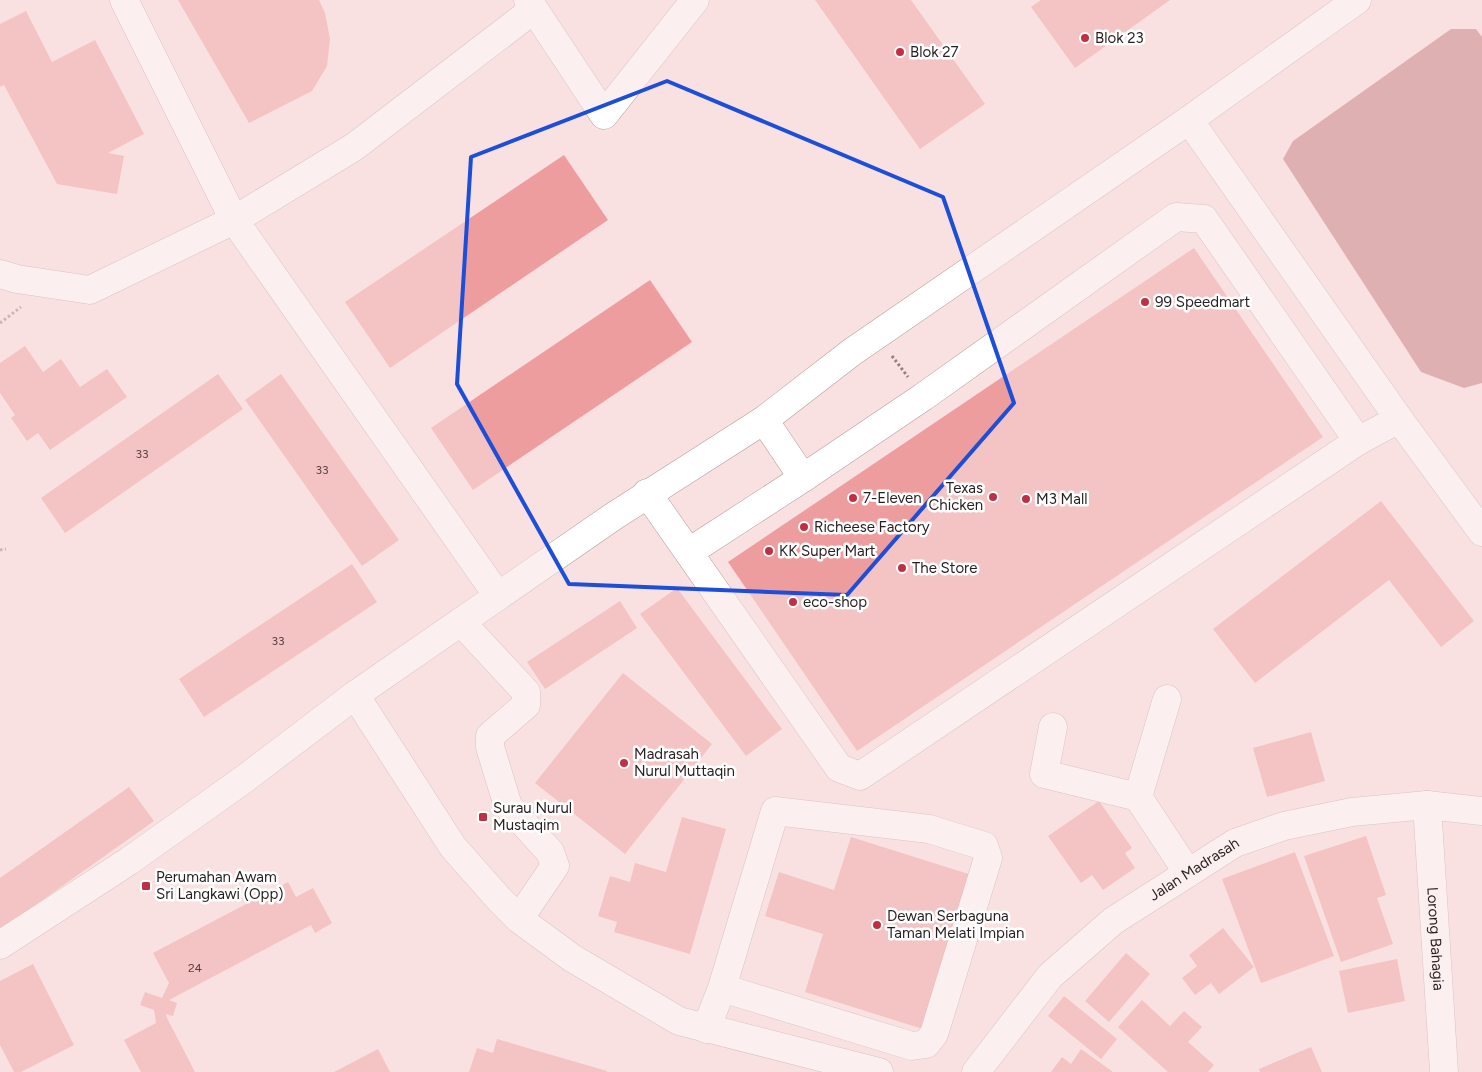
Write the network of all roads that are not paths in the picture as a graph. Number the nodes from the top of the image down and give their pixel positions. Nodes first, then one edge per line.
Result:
1 (124, 0) edge
2 (695, 0) edge
3 (1357, 0) edge
4 (530, 5) edge
5 (1189, 120) junction
6 (234, 220) junction
7 (0, 274) edge
8 (1399, 418) junction
9 (764, 420) junction
10 (1358, 441) junction
11 (803, 478) junction
12 (647, 493) junction
13 (1482, 532) edge
14 (689, 552) junction
15 (498, 596) junction
16 (460, 622) junction
17 (355, 694) junction
18 (1167, 699) dead end
19 (1053, 727) dead end
20 (1138, 797) junction
21 (1427, 805) junction
22 (1482, 811) edge
23 (1188, 873) junction
24 (519, 919) junction
25 (0, 945) edge
26 (722, 988) junction
27 (706, 1029) junction
28 (879, 1072) edge
29 (976, 1072) edge
30 (1444, 1072) edge

1 - 6 street
2 - 4 street
3 - 5 street
4 - 6 street
5 - 8 street
5 - 9 street
6 - 7 street
6 - 15 street
8 - 10 street
8 - 13 street
9 - 11 street
9 - 12 street
10 - 11 street
10 - 14 street
11 - 14 street
12 - 14 street
12 - 15 street
15 - 16 street
16 - 17 street
16 - 24 street
17 - 24 street
17 - 25 street
18 - 20 street
19 - 20 street
20 - 23 street
21 - 22 street, Jalan Madrasah
21 - 23 street, Jalan Madrasah
21 - 30 street, Lorong Bahagia
23 - 29 street, Jalan Madrasah
24 - 27 street
26 - 26 street
26 - 27 street
27 - 28 street

